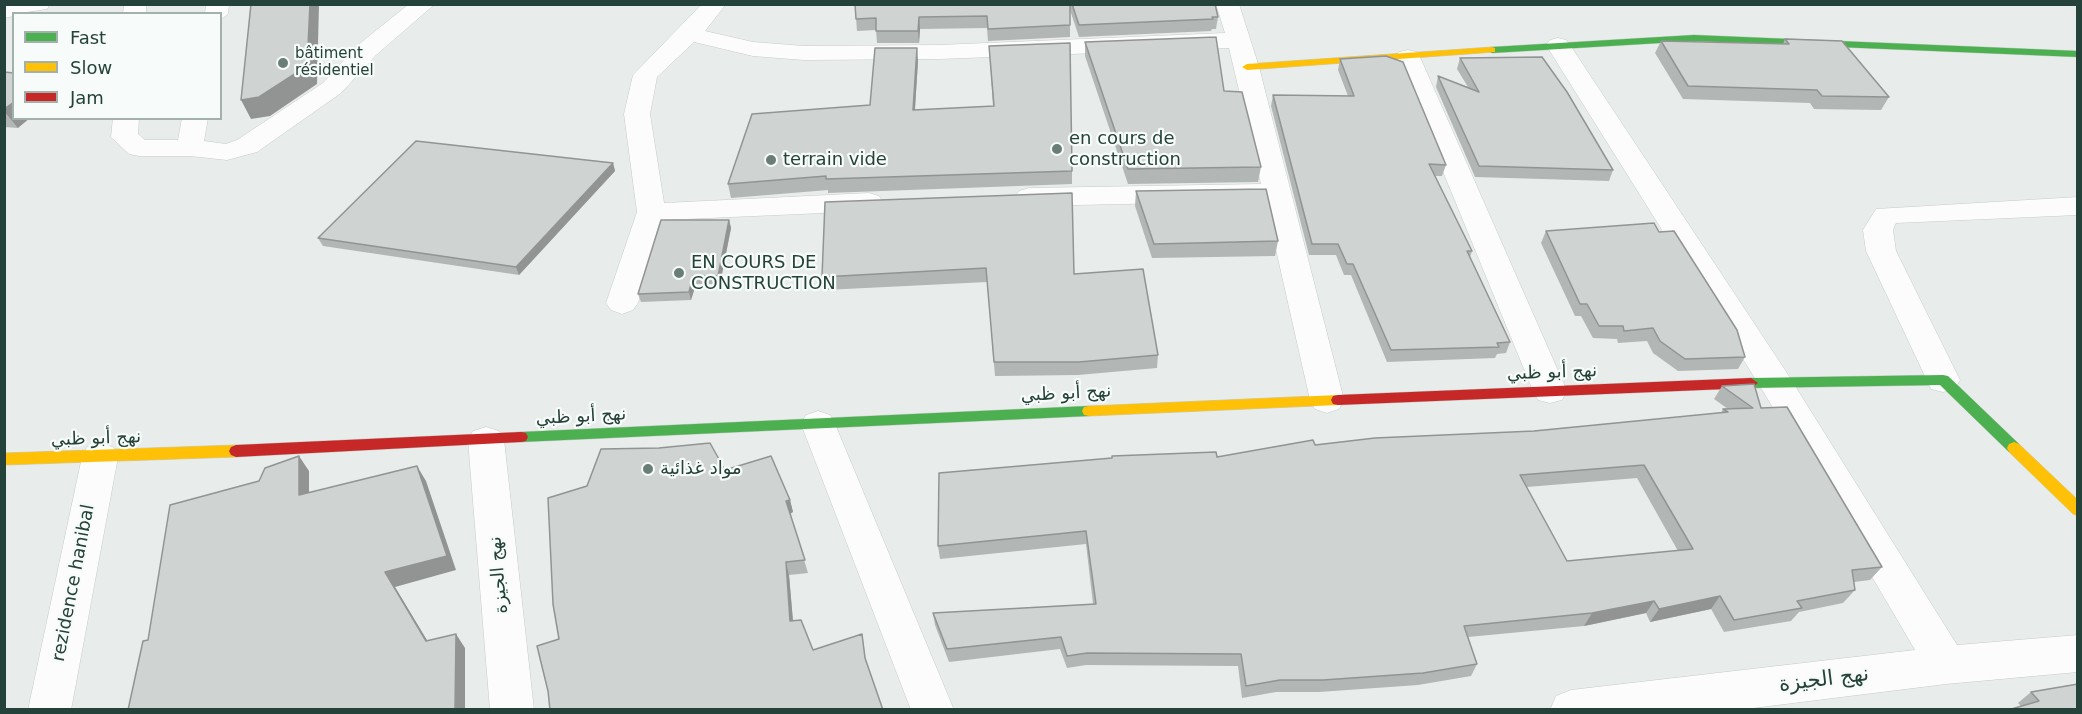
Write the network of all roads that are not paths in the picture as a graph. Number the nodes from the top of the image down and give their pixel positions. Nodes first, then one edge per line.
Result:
1 (39, 4) edge
2 (424, 4) edge
3 (715, 4) edge
4 (1227, 4) edge
5 (4, 11) edge
6 (689, 34) junction
7 (1558, 45) junction
8 (1242, 53) junction
9 (2078, 54) edge
10 (1408, 57) junction
11 (126, 120) edge
12 (195, 120) edge
13 (190, 148) junction
14 (1276, 192) junction
15 (1001, 197) edge
16 (897, 201) edge
17 (2078, 206) edge
18 (651, 213) junction
19 (622, 303) dead end
20 (1944, 380) junction
21 (1775, 382) junction
22 (1550, 391) junction
23 (1327, 400) junction
24 (818, 424) junction
25 (486, 440) junction
26 (100, 457) junction
27 (4, 459) edge
28 (2078, 510) edge
29 (2078, 653) edge
30 (1946, 665) junction
31 (49, 710) edge
32 (512, 710) edge
33 (933, 710) edge
34 (1571, 710) edge

1 - 5 street
2 - 13 street
3 - 6 street
4 - 8 street
6 - 8 street
6 - 18 street
7 - 9 street
7 - 10 street
7 - 21 street
8 - 10 street
8 - 14 street
10 - 22 street
11 - 13 street
12 - 13 street
14 - 15 street
14 - 23 street
16 - 18 street
17 - 20 street
18 - 19 street
20 - 21 street, نهج أبو ظبي
20 - 28 street
21 - 22 street, نهج أبو ظبي
21 - 30 street
22 - 23 street, نهج أبو ظبي
23 - 24 street, نهج أبو ظبي
24 - 25 street, نهج أبو ظبي
24 - 33 street
25 - 26 street, نهج أبو ظبي
25 - 32 street, نهج الجيزة
26 - 27 street, نهج أبو ظبي
26 - 31 street, rezidence hanibal
29 - 30 street, نهج الجيزة
30 - 34 street, نهج الجيزة

